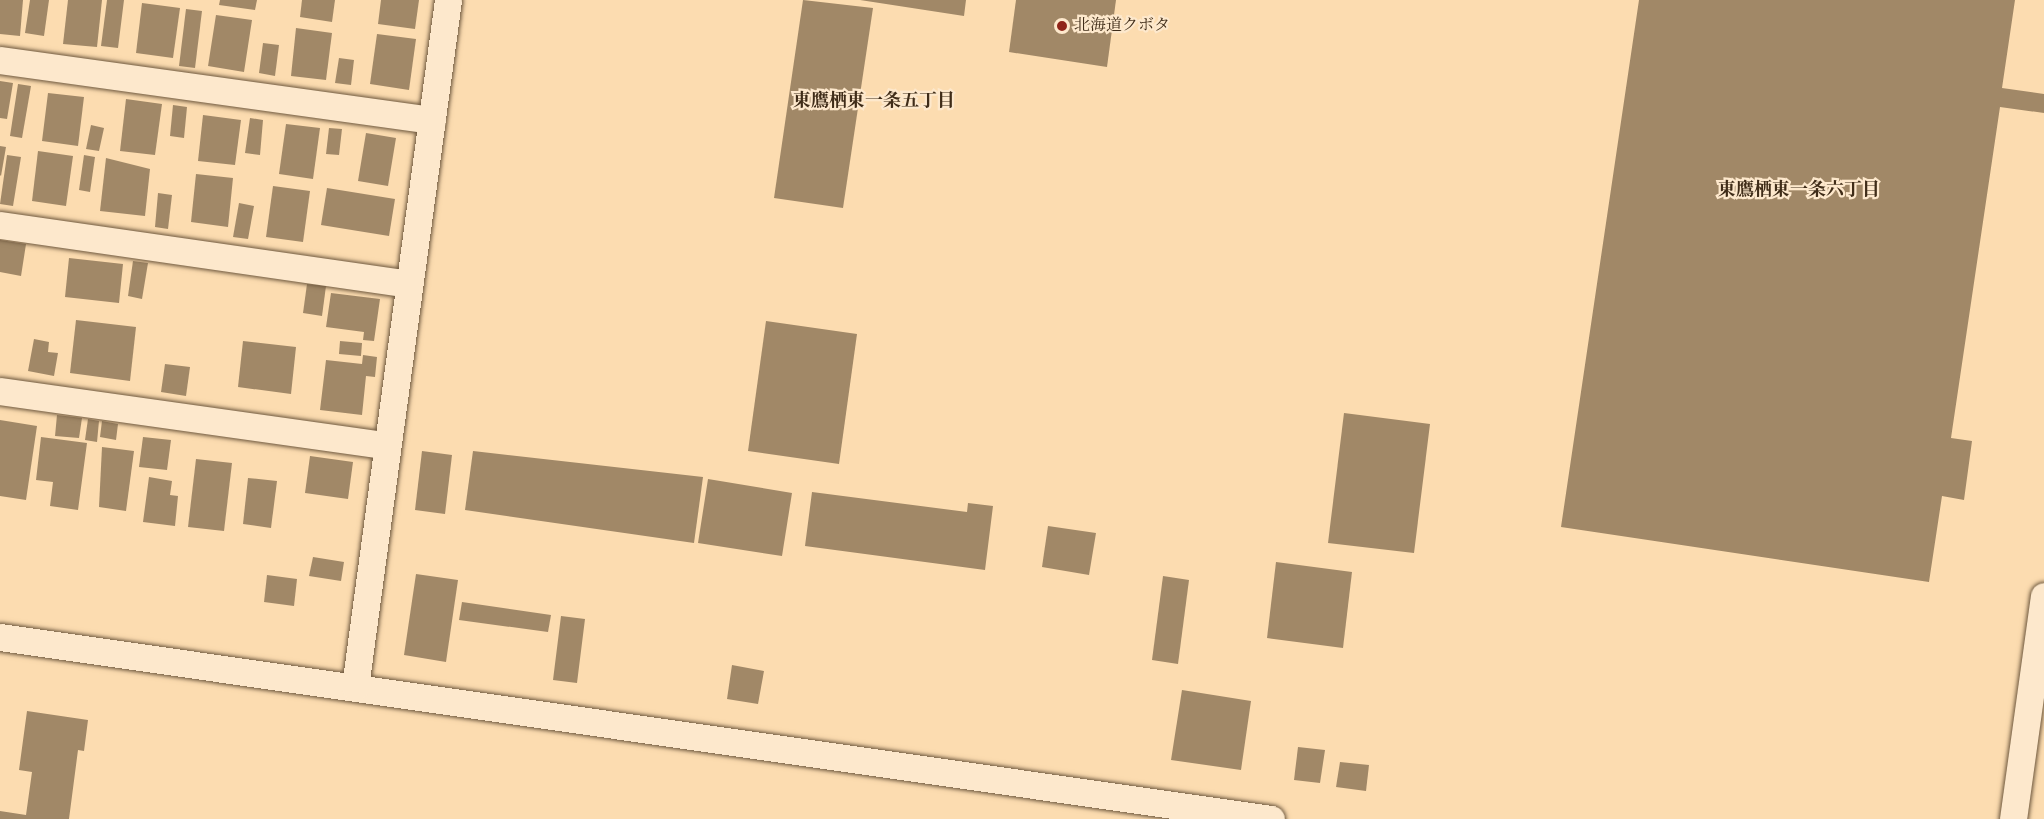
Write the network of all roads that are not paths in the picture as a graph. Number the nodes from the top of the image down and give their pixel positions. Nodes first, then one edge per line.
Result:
1 (448, 0) edge
2 (0, 60) edge
3 (432, 120) junction
4 (0, 225) edge
5 (408, 284) junction
6 (0, 391) edge
7 (385, 445) junction
8 (2044, 596) edge
9 (0, 637) edge
10 (355, 687) junction
11 (1271, 819) edge
12 (2013, 819) edge

1 - 3 street
2 - 3 street
3 - 5 street
4 - 5 street
5 - 7 street
6 - 7 street
7 - 10 street
8 - 12 street
9 - 10 street
10 - 11 street

